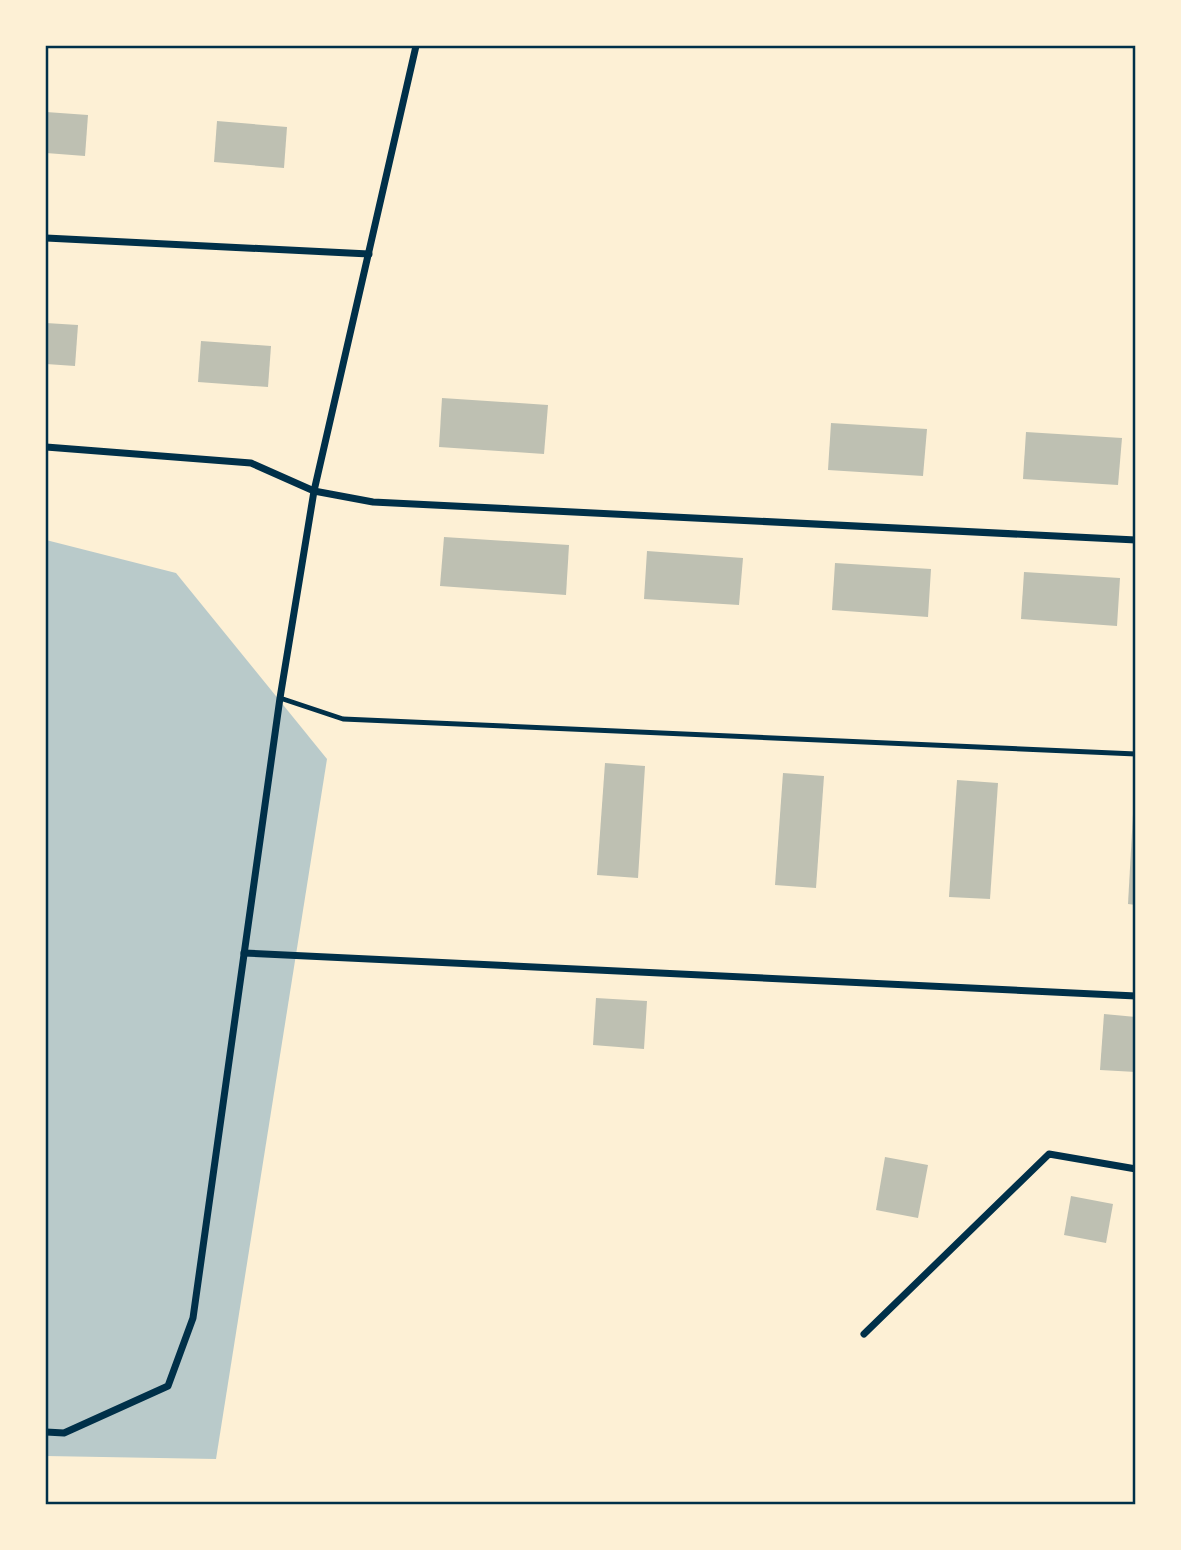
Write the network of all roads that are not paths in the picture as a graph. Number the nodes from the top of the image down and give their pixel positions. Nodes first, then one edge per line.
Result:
1 (416, 46) edge
2 (46, 238) edge
3 (369, 254) junction
4 (46, 447) edge
5 (314, 491) junction
6 (1136, 540) edge
7 (280, 698) junction
8 (1136, 754) edge
9 (244, 953) junction
10 (1136, 996) edge
11 (1136, 1169) edge
12 (864, 1334) dead end
13 (46, 1432) edge

1 - 3 street
2 - 3 street
3 - 5 street
4 - 5 street
5 - 6 street
5 - 7 street
7 - 8 lane
7 - 9 street
9 - 10 street
9 - 13 street
11 - 12 street

